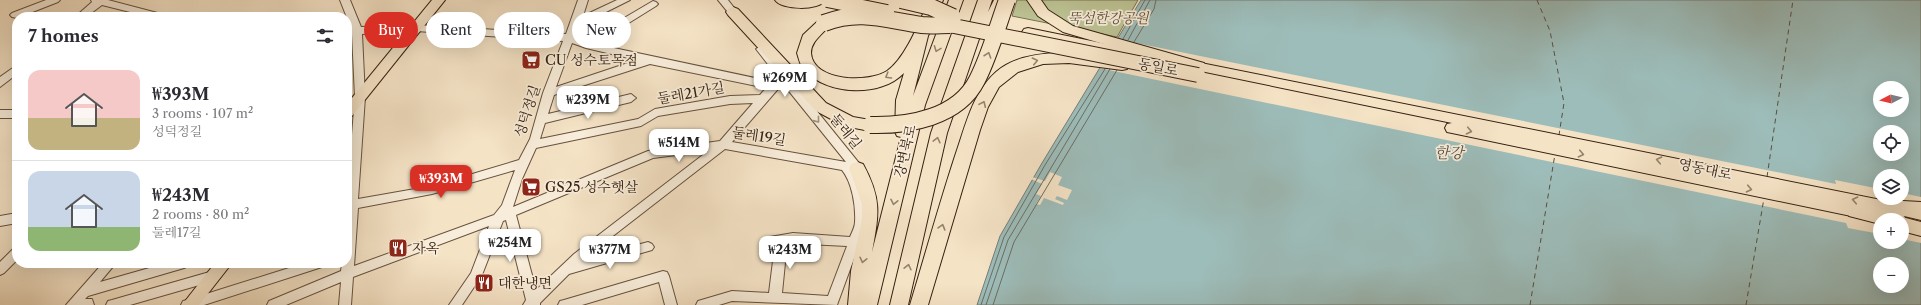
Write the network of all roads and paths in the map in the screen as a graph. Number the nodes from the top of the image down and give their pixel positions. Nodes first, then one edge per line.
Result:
1 (55, 0) edge
2 (99, 0) edge
3 (345, 0) edge
4 (439, 0) edge
5 (583, 0) edge
6 (625, 0) edge
7 (723, 0) edge
8 (781, 0) edge
9 (820, 0) edge
10 (827, 0) edge
11 (868, 0) edge
12 (901, 0) edge
13 (936, 0) edge
14 (956, 0) edge
15 (985, 0) edge
16 (1001, 0) edge
17 (1007, 0) edge
18 (1034, 0) edge
19 (653, 4) dead end
20 (23, 12) edge
21 (86, 12) edge
22 (143, 12) edge
23 (348, 12) edge
24 (579, 12) edge
25 (599, 12) edge
26 (733, 12) junction
27 (631, 17) edge
28 (951, 21) junction
29 (418, 26) edge
30 (418, 28) edge
31 (352, 30) edge
32 (364, 30) edge
33 (572, 32) edge
34 (920, 36) junction
35 (569, 38) junction
36 (572, 39) edge
37 (969, 44) junction
38 (400, 48) edge
39 (599, 48) edge
40 (650, 60) junction
41 (1199, 71) junction
42 (12, 73) edge
43 (786, 82) junction
44 (0, 83) edge
45 (774, 86) junction
46 (548, 93) junction
47 (360, 97) junction
48 (631, 98) dead end
49 (764, 99) junction
50 (352, 107) edge
51 (0, 114) edge
52 (12, 114) edge
53 (540, 120) junction
54 (1489, 130) junction
55 (532, 145) junction
56 (723, 145) junction
57 (524, 163) junction
58 (902, 164) junction
59 (853, 170) junction
60 (352, 205) joint
61 (1921, 209) edge
62 (1855, 211) junction
63 (510, 213) junction
64 (1886, 213) edge
65 (1909, 214) edge
66 (1921, 214) edge
67 (1873, 215) edge
68 (498, 218) junction
69 (12, 219) edge
70 (0, 221) edge
71 (1909, 222) edge
72 (1921, 225) edge
73 (1909, 226) edge
74 (1921, 229) edge
75 (855, 242) junction
76 (648, 247) dead end
77 (12, 257) edge
78 (106, 268) edge
79 (167, 268) edge
80 (220, 268) edge
81 (305, 268) edge
82 (347, 268) edge
83 (0, 270) edge
84 (565, 270) junction
85 (347, 274) junction
86 (214, 276) junction
87 (84, 292) junction
88 (775, 298) junction
89 (832, 303) edge
90 (532, 304) edge
91 (72, 305) edge
92 (83, 305) edge
93 (88, 305) edge
94 (112, 305) edge
95 (189, 305) edge
96 (273, 305) edge
97 (345, 305) edge
98 (456, 305) edge
99 (564, 305) edge
100 (671, 305) edge
101 (702, 305) edge
102 (856, 305) edge
103 (868, 305) edge
104 (899, 305) edge
105 (919, 305) edge

1 - 20 street
2 - 21 street
2 - 22 street
3 - 23 street
4 - 29 main road
5 - 24 street, 성덕정길
6 - 25 street
7 - 26 street, 둘레길
8 - 9 main road
10 - 28 main road, 동일로, bridge
11 - 28 main road, 동일로, bridge
12 - 28 highway, bridge
13 - 34 highway
14 -> 58 highway, 강변북로
15 - 37 highway, 강변북로
16 - 37 highway
26 -> 17 highway, bridge
18 - 41 highway
19 - 27 street
26 - 43 street, 둘레길
34 -> 28 highway, bridge
28 - 41 main road, 동일로, bridge
30 - 35 street
31 - 32 street
31 - 47 street
33 - 35 street, 성덕정길
34 - 58 highway
35 - 36 street
35 - 46 street, 성덕정길
104 -> 37 highway, 강변북로
38 - 47 main road
39 - 40 street
40 - 45 street
40 - 46 street
41 - 54 main road, 동일로
105 -> 41 highway, bridge
42 - 44 street
43 - 45 street
43 -> 59 street, 둘레길
45 - 49 street
46 - 53 street, 성덕정길
47 - 50 main road
47 - 60 street
48 - 53 street
49 - 55 street, 둘레21가길
49 - 56 street
51 - 52 street
53 - 55 street, 성덕정길
54 -> 62 main road, 영동대로
64 -> 54 main road, 영동대로
55 - 57 street, 성덕정길
56 - 59 street, 둘레19길
56 - 63 street, 둘레19길
56 - 84 street
57 - 60 street
57 - 68 street, 성덕정길
58 -> 103 highway, 강변북로
59 - 75 street, 둘레길
59 -> 102 highway
61 - 64 highway
62 - 64 highway
62 - 67 main road, 영동대로
63 - 68 street, 둘레19길
63 - 90 street
65 - 66 main road, 영동대로
68 - 85 street, 둘레19길
68 - 98 street, 성덕정길
69 - 70 street
71 - 72 main road
73 - 74 highway
75 - 88 street
75 - 89 street, 둘레길
76 - 84 street
77 - 83 street
78 - 87 street
79 - 87 street
80 - 86 main road
81 - 95 street
82 - 85 street
84 - 90 street
85 - 96 street, 둘레19길
85 - 97 street
86 - 94 street
86 - 95 main road
87 - 91 street
88 - 89 street
88 - 101 street
92 - 93 street
99 - 100 street

